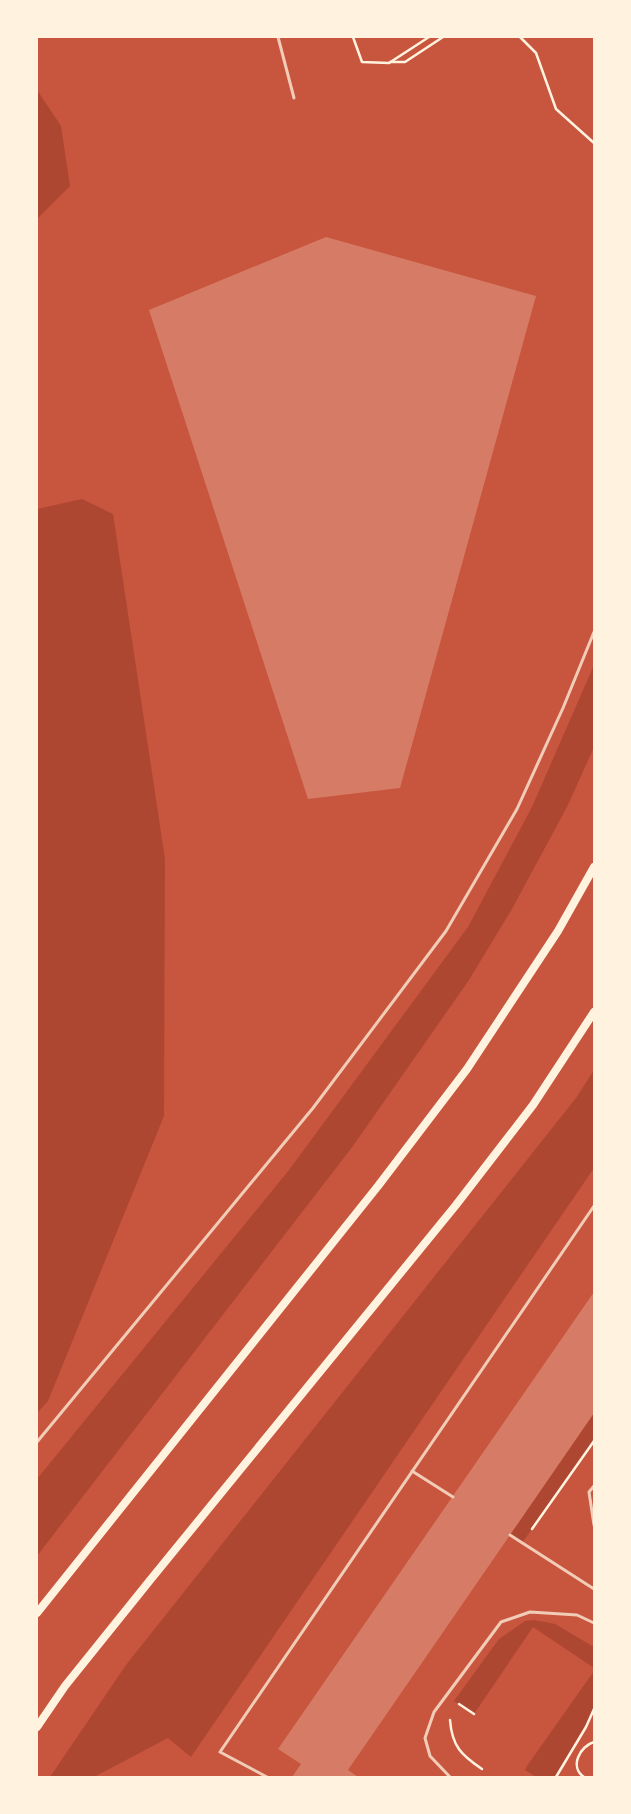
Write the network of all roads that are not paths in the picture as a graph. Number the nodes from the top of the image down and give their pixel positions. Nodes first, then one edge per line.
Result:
1 (278, 37) edge
2 (294, 98) dead end
3 (594, 632) edge
4 (594, 867) edge
5 (594, 1012) edge
6 (594, 1206) edge
7 (37, 1442) edge
8 (412, 1471) junction
9 (594, 1486) edge
10 (452, 1497) dead end
11 (594, 1525) edge
12 (510, 1535) dead end
13 (594, 1589) edge
14 (37, 1613) edge
15 (594, 1623) edge
16 (37, 1727) edge
17 (267, 1777) edge
18 (450, 1777) edge

1 - 2 lane
3 - 7 lane
4 - 14 main road
5 - 16 main road
6 - 8 lane
8 - 10 lane
8 - 17 lane
9 - 11 lane
12 - 13 lane
15 - 18 lane

